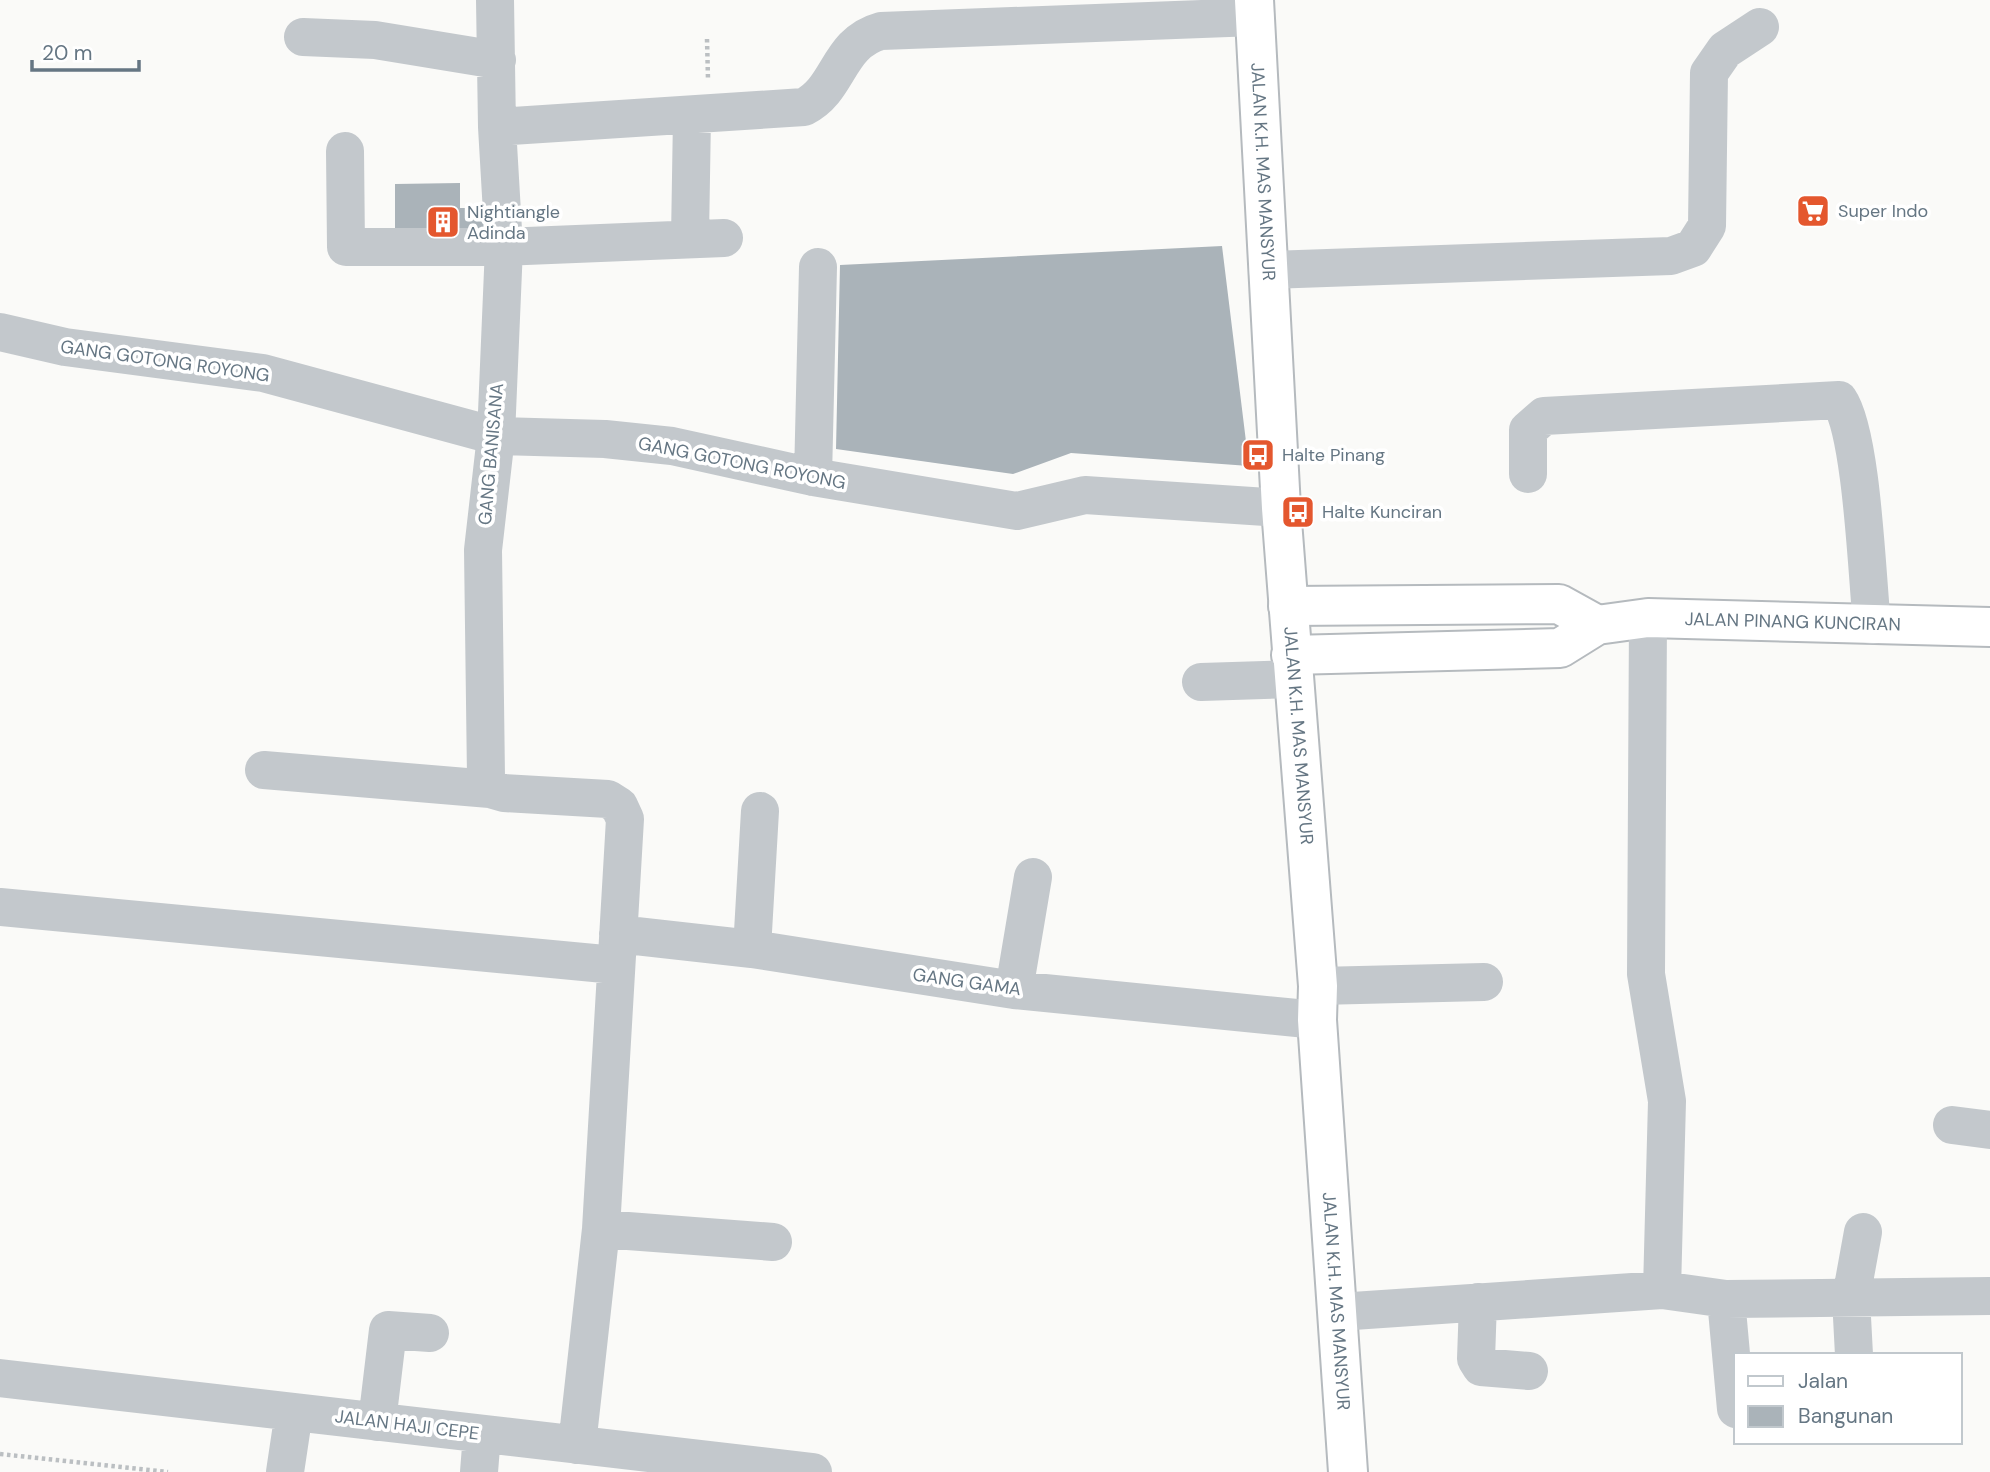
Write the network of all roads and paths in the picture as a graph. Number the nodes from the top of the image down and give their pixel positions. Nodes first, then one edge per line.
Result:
1 (495, 0) edge
2 (1254, 8) edge
3 (1760, 27) dead end
4 (303, 37) dead end
5 (497, 60) junction
6 (692, 116) junction
7 (497, 127) junction
8 (345, 151) dead end
9 (504, 247) junction
10 (818, 267) dead end
11 (1268, 270) junction
12 (0, 332) edge
13 (496, 436) junction
14 (1528, 474) dead end
15 (813, 477) junction
16 (1281, 508) junction
17 (1289, 606) junction
18 (1648, 618) junction
19 (1597, 625) junction
20 (1872, 625) junction
21 (1990, 627) edge
22 (1292, 667) junction
23 (1201, 682) dead end
24 (264, 770) dead end
25 (489, 789) junction
26 (760, 811) dead end
27 (1033, 877) dead end
28 (0, 907) edge
29 (616, 949) junction
30 (752, 949) junction
31 (1483, 982) dead end
32 (1014, 990) junction
33 (1318, 1003) junction
34 (1952, 1125) dead end
35 (1990, 1130) edge
36 (601, 1228) junction
37 (1863, 1232) dead end
38 (773, 1242) dead end
39 (1662, 1290) junction
40 (1990, 1296) edge
41 (1851, 1297) junction
42 (1726, 1298) junction
43 (1478, 1302) junction
44 (1338, 1312) junction
45 (430, 1333) dead end
46 (1854, 1353) edge
47 (1529, 1371) dead end
48 (0, 1378) edge
49 (1734, 1387) edge
50 (294, 1412) junction
51 (377, 1422) junction
52 (482, 1434) junction
53 (577, 1445) junction
54 (0, 1454) edge
55 (639, 1462) edge
56 (168, 1472) edge
57 (285, 1472) edge
58 (478, 1472) edge
59 (813, 1472) edge
60 (1348, 1472) edge

1 - 5 street, GANG BANISANA
2 - 6 street
2 - 11 main road, JALAN K.H. MAS MANSYUR
3 - 11 street
4 - 5 street
5 - 7 street, GANG BANISANA
6 - 7 street
6 - 9 street
7 - 9 street, GANG BANISANA
8 - 9 street
9 - 13 street, GANG BANISANA
10 - 15 street
11 - 16 main road, JALAN K.H. MAS MANSYUR
12 - 13 street, GANG GOTONG ROYONG
13 - 15 street, GANG GOTONG ROYONG
13 - 25 street, GANG BANISANA
14 - 20 street
15 - 16 street, GANG GOTONG ROYONG
16 - 17 main road, JALAN K.H. MAS MANSYUR
17 - 19 main road
17 - 22 main road, JALAN K.H. MAS MANSYUR
18 - 19 main road, JALAN PINANG KUNCIRAN
18 - 20 main road, JALAN PINANG KUNCIRAN
18 - 39 street
19 - 22 main road, JALAN PINANG KUNCIRAN
20 - 21 main road, JALAN PINANG KUNCIRAN
22 - 23 street
22 - 33 main road, JALAN K.H. MAS MANSYUR
24 - 25 street
25 - 29 street
26 - 30 street
27 - 32 street
28 - 29 street, GANG GAMA
29 - 30 street, GANG GAMA
29 - 36 street
30 - 32 street, GANG GAMA
31 - 33 street, GANG GAMA
32 - 33 street, GANG GAMA
33 - 44 main road, JALAN K.H. MAS MANSYUR
34 - 35 street
36 - 38 street
36 - 53 street
37 - 41 street
39 - 42 street
39 - 43 street
40 - 41 street
41 - 42 street
41 - 46 street
42 - 49 street
43 - 44 street
43 - 47 street
44 - 60 main road, JALAN K.H. MAS MANSYUR
45 - 51 street
48 - 50 street, JALAN HAJI CEPE
50 - 51 street, JALAN HAJI CEPE
50 - 57 street
51 - 52 street, JALAN HAJI CEPE
52 - 53 street, JALAN HAJI CEPE
52 - 58 street
53 - 55 street, JALAN HAJI CEPE
54 - 56 path
55 - 59 street, JALAN HAJI CEPE

